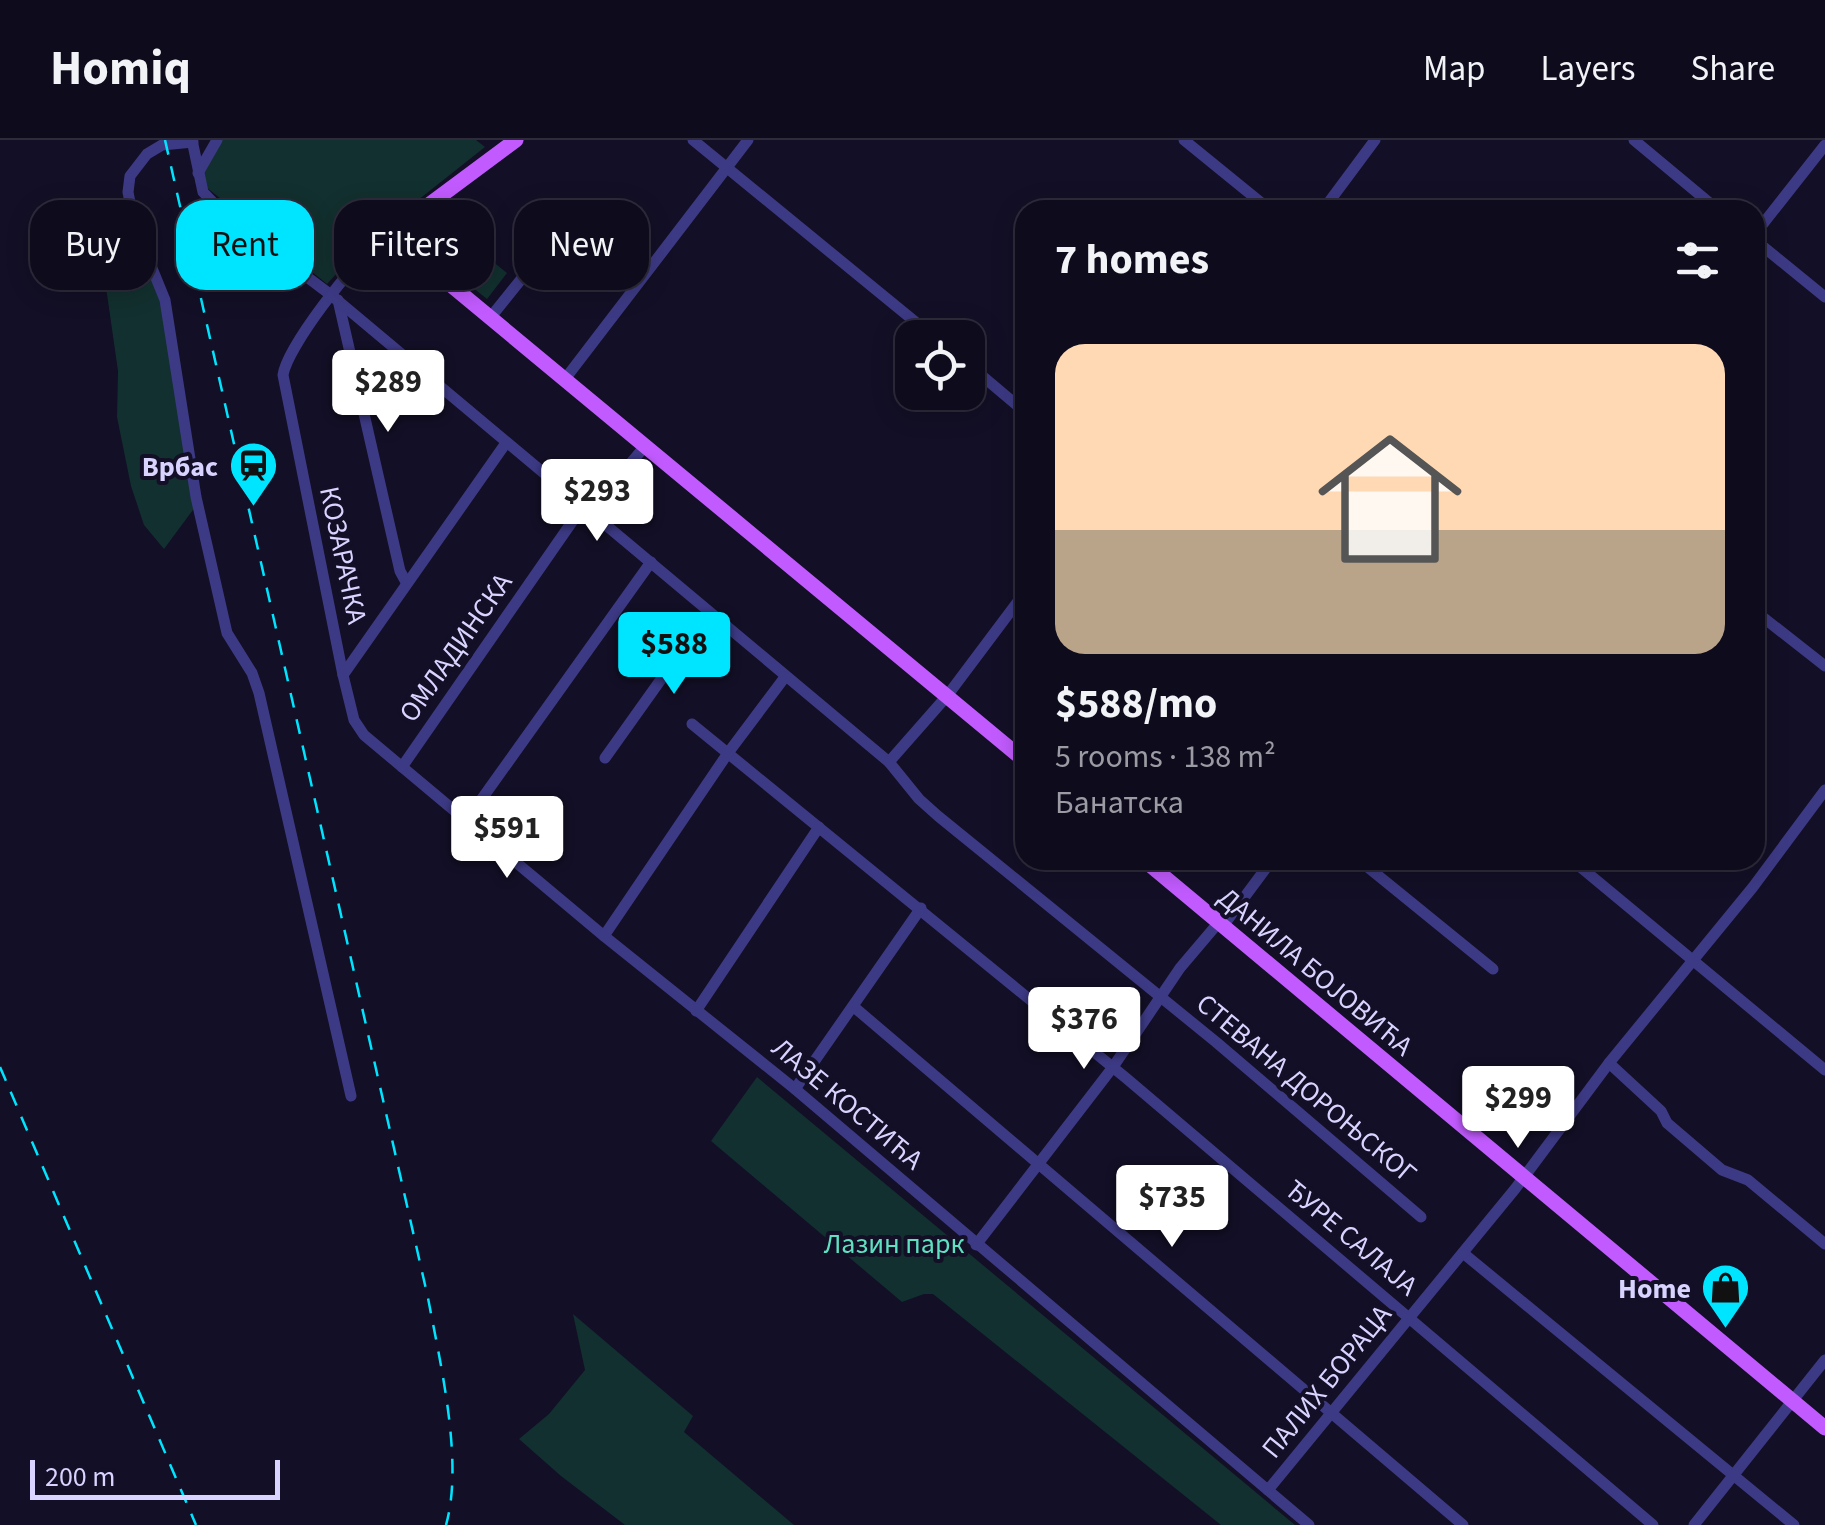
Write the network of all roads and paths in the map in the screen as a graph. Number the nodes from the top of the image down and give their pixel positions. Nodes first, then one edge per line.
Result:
1 (217, 140) edge
2 (516, 140) edge
3 (693, 140) edge
4 (748, 140) edge
5 (1184, 140) edge
6 (1375, 140) edge
7 (1634, 140) edge
8 (193, 141) edge
9 (154, 143) edge
10 (1825, 145) edge
11 (728, 167) junction
12 (198, 173) junction
13 (435, 200) edge
14 (1258, 200) edge
15 (1330, 200) edge
16 (1706, 200) edge
17 (1765, 224) edge
18 (1765, 246) edge
19 (514, 288) edge
20 (341, 290) edge
21 (456, 290) edge
22 (1825, 297) edge
23 (335, 298) junction
24 (490, 318) junction
25 (913, 320) edge
26 (985, 378) edge
27 (565, 379) junction
28 (1015, 404) edge
29 (506, 443) junction
30 (646, 445) junction
31 (586, 508) junction
32 (650, 562) junction
33 (406, 582) junction
34 (1015, 605) edge
35 (709, 612) junction
36 (1765, 619) edge
37 (1825, 666) edge
38 (343, 675) junction
39 (784, 677) junction
40 (947, 696) junction
41 (354, 720) joint
42 (692, 724) dead end
43 (728, 753) junction
44 (1015, 753) edge
45 (604, 758) dead end
46 (890, 762) junction
47 (402, 767) junction
48 (1825, 790) edge
49 (466, 821) junction
50 (820, 827) junction
51 (1765, 868) edge
52 (1156, 870) edge
53 (1264, 870) edge
54 (1372, 870) edge
55 (1584, 870) edge
56 (1764, 870) edge
57 (921, 908) junction
58 (1221, 924) junction
59 (604, 936) junction
60 (1692, 960) junction
61 (1493, 969) dead end
62 (1158, 996) junction
63 (854, 1007) junction
64 (696, 1011) junction
65 (1610, 1063) junction
66 (1113, 1067) junction
67 (1825, 1070) edge
68 (795, 1090) junction
69 (352, 1096) dead end
70 (1039, 1165) junction
71 (1524, 1178) junction
72 (1421, 1217) dead end
73 (1825, 1244) edge
74 (976, 1245) junction
75 (1463, 1253) junction
76 (1409, 1318) junction
77 (1825, 1360) edge
78 (1793, 1402) junction
79 (1332, 1413) junction
80 (1825, 1428) edge
81 (1734, 1476) junction
82 (1268, 1490) junction
83 (1310, 1525) edge
84 (1463, 1525) edge
85 (1653, 1525) edge
86 (1694, 1525) edge
87 (1794, 1525) edge

1 - 12 street
2 - 13 main road
3 - 11 street
4 - 11 street
5 - 14 street
6 - 15 street
7 - 16 street
8 - 9 street
8 - 12 street
9 - 69 street
10 - 17 street
11 - 25 street
11 - 27 street
12 - 23 street, СТЕВАНА ДОРОЊСКОГ
18 - 22 street
19 - 24 street
20 - 23 street, КОЗАРАЧКА
21 - 24 main road
23 - 29 street, СТЕВАНА ДОРОЊСКОГ
23 - 33 street
23 - 38 street, КОЗАРАЧКА
24 - 27 main road
26 - 28 street
27 - 30 main road
29 - 31 street, СТЕВАНА ДОРОЊСКОГ
29 - 33 street
30 - 31 street, ОМЛАДИНСКА
30 - 40 main road
31 - 32 street, СТЕВАНА ДОРОЊСКОГ
31 - 47 street, ОМЛАДИНСКА
32 - 35 street, СТЕВАНА ДОРОЊСКОГ
32 - 49 street
33 - 38 street
34 - 40 street
35 - 39 street, СТЕВАНА ДОРОЊСКОГ
35 - 45 street
36 - 37 street
38 - 41 street, КОЗАРАЧКА
39 - 43 street
39 - 46 street, СТЕВАНА ДОРОЊСКОГ
40 - 44 main road
40 - 46 street
41 - 47 street, ЛАЗЕ КОСТИЋА
42 - 43 street, ЂУРЕ САЛАЈА
43 - 50 street, ЂУРЕ САЛАЈА
43 - 59 street
46 - 62 street, СТЕВАНА ДОРОЊСКОГ
47 - 49 street, ЛАЗЕ КОСТИЋА
48 - 51 street, ПАЛИХ БОРАЦА
49 - 59 street, ЛАЗЕ КОСТИЋА
50 - 57 street, ЂУРЕ САЛАЈА
50 - 64 street
52 - 58 main road, ДАНИЛА БОЈОВИЋА
53 - 58 street
54 - 61 street
55 - 60 street
56 - 60 street, ПАЛИХ БОРАЦА
57 - 63 street
57 - 66 street, ЂУРЕ САЛАЈА
58 - 62 street
58 - 71 main road, ДАНИЛА БОЈОВИЋА
59 - 64 street, ЛАЗЕ КОСТИЋА
60 - 65 street, ПАЛИХ БОРАЦА
60 - 67 street
62 - 66 street
62 - 72 street, СТЕВАНА ДОРОЊСКОГ
63 - 68 street
63 - 70 street
64 - 68 street, ЛАЗЕ КОСТИЋА
65 - 71 street, ПАЛИХ БОРАЦА
65 - 73 street
66 - 70 street
66 - 76 street, ЂУРЕ САЛАЈА
68 - 74 street, ЛАЗЕ КОСТИЋА
70 - 74 street
70 - 79 street
71 - 75 street, ПАЛИХ БОРАЦА
71 - 78 main road, ДАНИЛА БОЈОВИЋА
74 - 82 street, ЛАЗЕ КОСТИЋА
75 - 76 street, ПАЛИХ БОРАЦА
75 - 81 street
76 - 79 street, ПАЛИХ БОРАЦА
76 - 85 street, ЂУРЕ САЛАЈА
77 - 78 street
78 - 80 main road, ДАНИЛА БОЈОВИЋА
78 - 81 street
79 - 82 street, ПАЛИХ БОРАЦА
79 - 84 street
81 - 86 street
81 - 87 street
82 - 83 street, ЛАЗЕ КОСТИЋА

